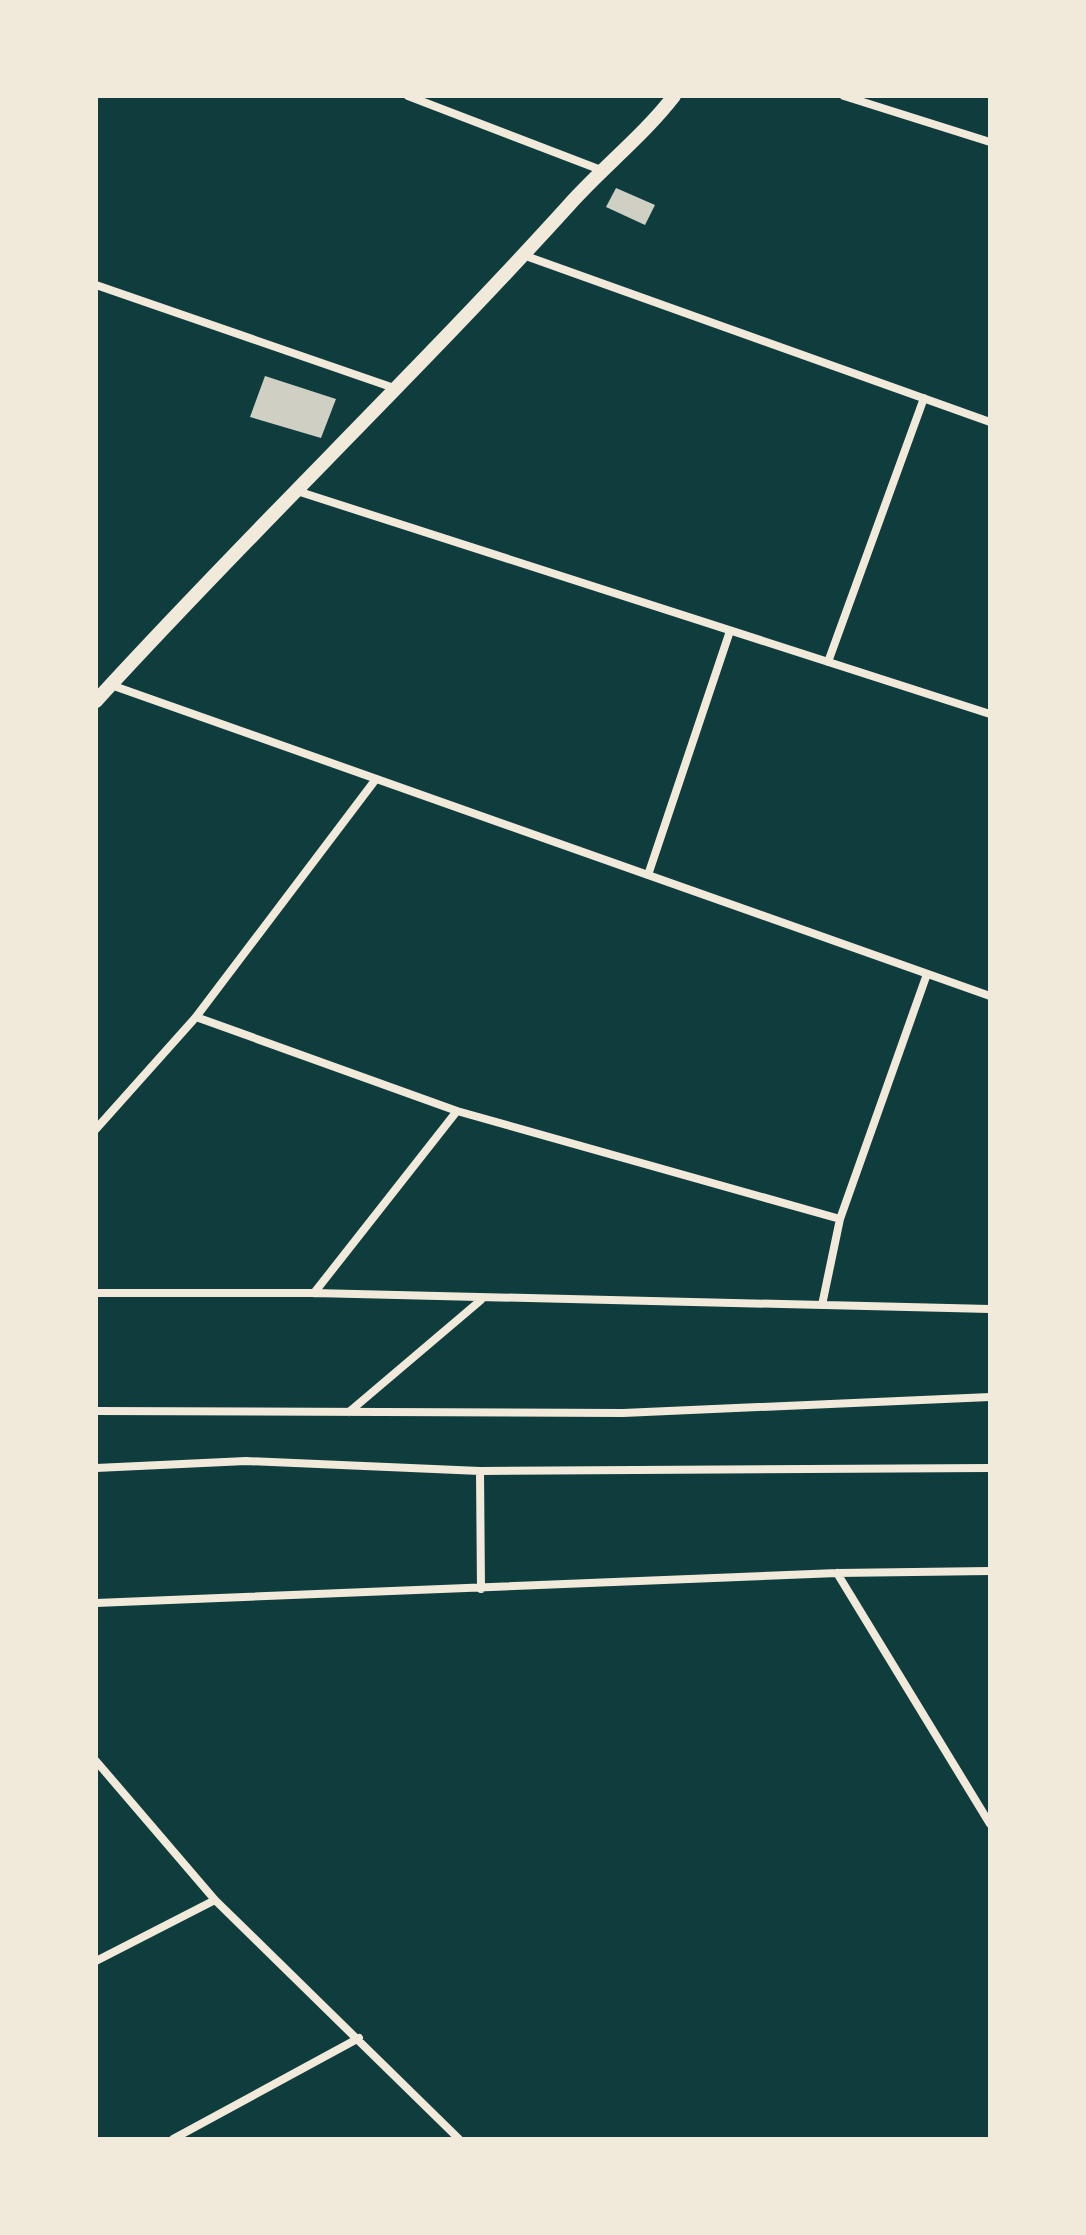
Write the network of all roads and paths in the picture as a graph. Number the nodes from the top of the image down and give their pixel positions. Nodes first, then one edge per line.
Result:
1 (408, 96) edge
2 (674, 96) edge
3 (844, 96) edge
4 (990, 142) edge
5 (601, 170) junction
6 (523, 255) junction
7 (96, 285) edge
8 (394, 388) junction
9 (924, 398) junction
10 (990, 422) edge
11 (297, 491) junction
12 (730, 631) junction
13 (828, 662) junction
14 (111, 685) junction
15 (96, 701) edge
16 (990, 714) edge
17 (376, 779) junction
18 (648, 875) junction
19 (927, 974) junction
20 (990, 996) edge
21 (196, 1017) junction
22 (457, 1111) junction
23 (96, 1129) edge
24 (840, 1219) junction
25 (96, 1293) edge
26 (314, 1293) junction
27 (482, 1299) junction
28 (822, 1305) junction
29 (990, 1309) edge
30 (990, 1397) edge
31 (96, 1411) edge
32 (349, 1412) junction
33 (96, 1468) edge
34 (990, 1468) edge
35 (480, 1471) junction
36 (990, 1571) edge
37 (837, 1573) junction
38 (481, 1589) junction
39 (96, 1603) edge
40 (96, 1761) edge
41 (990, 1824) edge
42 (215, 1900) junction
43 (96, 1961) edge
44 (359, 2038) junction
45 (173, 2139) edge
46 (459, 2139) edge

1 - 5 street
2 - 5 street
3 - 4 street
5 - 6 street
6 - 8 street
6 - 9 street
7 - 8 street
8 - 11 street
9 - 10 street
9 - 13 street
11 - 12 street
11 - 14 street
12 - 13 street
12 - 18 street
13 - 16 street
14 - 15 street
14 - 17 street
17 - 18 street
17 - 21 street
18 - 19 street
19 - 20 street
19 - 24 street
21 - 22 street
21 - 23 street
22 - 24 street
22 - 26 street
24 - 28 street
25 - 26 street
26 - 27 street
27 - 28 street
27 - 32 street
28 - 29 street
30 - 32 street
31 - 32 street
33 - 35 street
34 - 35 street
35 - 38 street
36 - 37 street
37 - 38 street
37 - 41 street
38 - 39 street
40 - 42 street
42 - 43 street
42 - 44 street
44 - 45 street
44 - 46 street

